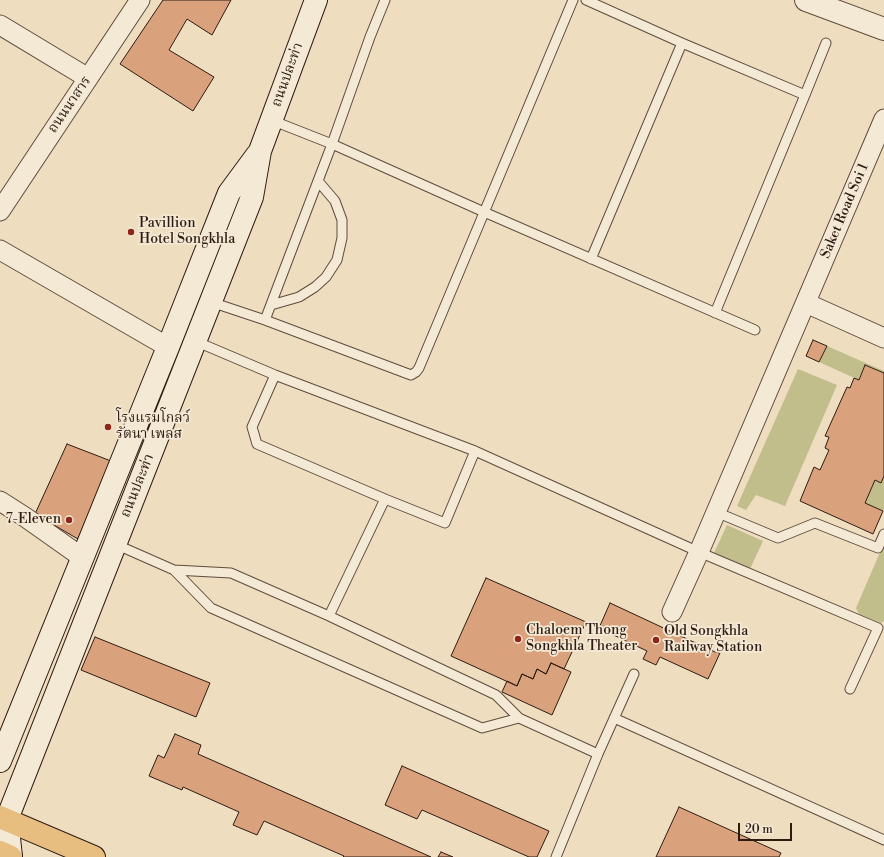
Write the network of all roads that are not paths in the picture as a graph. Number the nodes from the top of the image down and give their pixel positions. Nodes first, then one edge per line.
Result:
1 (140, 0) edge
2 (316, 0) edge
3 (385, 0) edge
4 (572, 0) edge
5 (586, 0) edge
6 (806, 0) edge
7 (0, 25) edge
8 (884, 29) edge
9 (682, 43) junction
10 (826, 43) dead end
11 (88, 78) junction
12 (805, 95) junction
13 (884, 119) edge
14 (271, 120) junction
15 (332, 144) junction
16 (260, 151) junction
17 (318, 181) junction
18 (0, 211) edge
19 (484, 212) junction
20 (0, 250) edge
21 (591, 259) junction
22 (211, 302) junction
23 (806, 303) junction
24 (271, 305) junction
25 (715, 313) junction
26 (265, 320) junction
27 (755, 330) dead end
28 (884, 338) edge
29 (195, 341) junction
30 (168, 347) junction
31 (275, 375) junction
32 (474, 451) junction
33 (385, 499) junction
34 (0, 501) edge
35 (716, 512) junction
36 (884, 534) edge
37 (115, 544) junction
38 (699, 552) junction
39 (83, 558) junction
40 (174, 570) junction
41 (672, 612) dead end
42 (328, 616) junction
43 (634, 674) dead end
44 (850, 689) dead end
45 (519, 718) junction
46 (614, 718) junction
47 (598, 754) junction
48 (0, 760) edge
49 (3, 818) edge
50 (884, 840) edge
51 (0, 852) edge
52 (11, 857) edge
53 (94, 857) edge
54 (556, 857) edge

1 - 11 street, ถนนนาสาร
2 - 14 main road, ถนนปละท่า
3 - 15 lane
4 - 19 lane
5 - 9 lane
6 - 8 main road
7 - 11 street
9 - 12 lane
9 - 21 lane
10 - 12 lane
11 - 18 street, ถนนนาสาร
12 - 25 lane
13 - 23 street, Saket Road Soi 1
14 - 15 lane
14 - 16 main road, ถนนปละท่า
15 - 17 lane
15 - 19 lane
16 - 22 main road, ถนนปละท่า
16 - 30 main road, ถนนปละท่า
17 - 24 lane
17 - 24 lane
19 - 21 lane
19 - 26 lane
20 - 30 street
21 - 25 lane
22 - 26 lane
22 - 29 main road, ถนนปละท่า
23 - 28 street
23 - 35 street, Saket Road Soi 1
24 - 26 lane
25 - 27 lane
29 - 31 lane
29 - 37 main road, ถนนปละท่า
30 - 39 main road, ถนนปละท่า
31 - 32 lane
31 - 33 lane
32 - 33 lane
32 - 38 lane
33 - 42 lane
34 - 39 street
35 - 36 lane
35 - 38 street, Saket Road Soi 1
37 - 40 lane
37 - 49 main road, ถนนปละท่า
38 - 41 street, Saket Road Soi 1
38 - 44 lane
39 - 48 main road, ถนนปละท่า
40 - 42 lane
40 - 45 lane
42 - 45 lane
43 - 46 lane
45 - 47 lane
46 - 47 lane
46 - 50 lane
47 - 54 lane
49 - 52 main road
49 - 53 main road
51 - 52 main road

